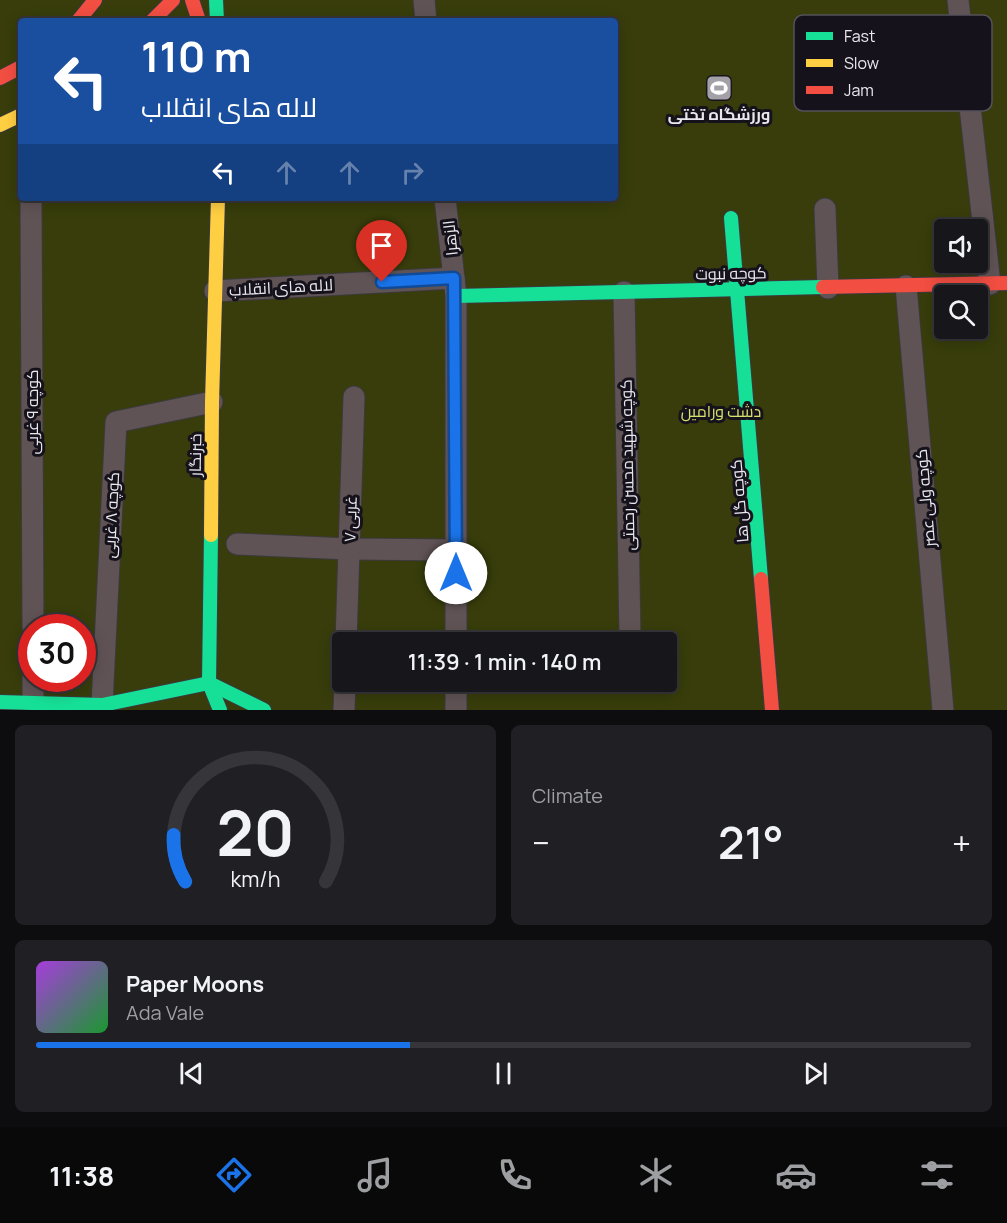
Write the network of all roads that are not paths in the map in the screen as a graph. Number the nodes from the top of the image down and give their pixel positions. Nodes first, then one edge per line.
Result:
1 (94, 0) edge
2 (173, 0) edge
3 (192, 0) edge
4 (216, 0) edge
5 (424, 0) edge
6 (958, 0) edge
7 (960, 15) edge
8 (80, 18) edge
9 (155, 18) edge
10 (198, 18) edge
11 (217, 18) edge
12 (426, 18) edge
13 (18, 69) edge
14 (0, 78) edge
15 (974, 111) edge
16 (18, 117) edge
17 (0, 126) edge
18 (30, 201) edge
19 (218, 201) edge
20 (445, 201) edge
21 (825, 209) dead end
22 (732, 218) dead end
23 (998, 284) edge
24 (906, 286) junction
25 (455, 287) junction
26 (828, 288) junction
27 (738, 290) junction
28 (215, 291) junction
29 (624, 292) junction
30 (354, 397) dead end
31 (212, 402) junction
32 (237, 544) dead end
33 (349, 549) junction
34 (456, 550) junction
35 (33, 614) edge
36 (346, 632) edge
37 (456, 632) edge
38 (630, 632) edge
39 (209, 683) junction
40 (33, 692) edge
41 (345, 692) edge
42 (456, 692) edge
43 (0, 702) edge
44 (33, 703) junction
45 (88, 706) edge
46 (220, 710) edge
47 (264, 710) edge
48 (344, 710) edge
49 (456, 710) edge
50 (772, 710) edge
51 (943, 710) edge

1 - 8 street
2 - 9 street
3 - 10 street
4 - 11 street
5 - 12 street
6 - 7 street
13 - 14 street
15 - 23 street
16 - 17 street
18 - 35 street, کوچه ۹ غربی
19 - 28 street, خبرنگار
20 - 25 street, الزهرا
21 - 26 street
22 - 27 street, کوچه گل ها
23 - 24 street, کوچه نبوت
24 - 26 street, کوچه نبوت
24 - 51 street, کوچه ولی عصر
25 - 28 street, لاله های انقلاب
25 - 29 street, کوچه نبوت
25 - 34 street, الزهرا
26 - 27 street, کوچه نبوت
27 - 29 street, کوچه نبوت
27 - 50 street, کوچه گل ها
28 - 31 street, خبرنگار
29 - 38 street, کوچه شهید محسن رحمتی
30 - 33 street, ۷ غربی
31 - 39 street, خبرنگار
31 - 45 street, کوچه ۸ غربی
32 - 33 street
33 - 34 street
33 - 36 street, ۷ غربی
34 - 37 street, الزهرا
39 - 45 street
39 - 46 street, خبرنگار
39 - 47 street
40 - 44 street
41 - 48 street
42 - 49 street
43 - 44 street
44 - 45 street

